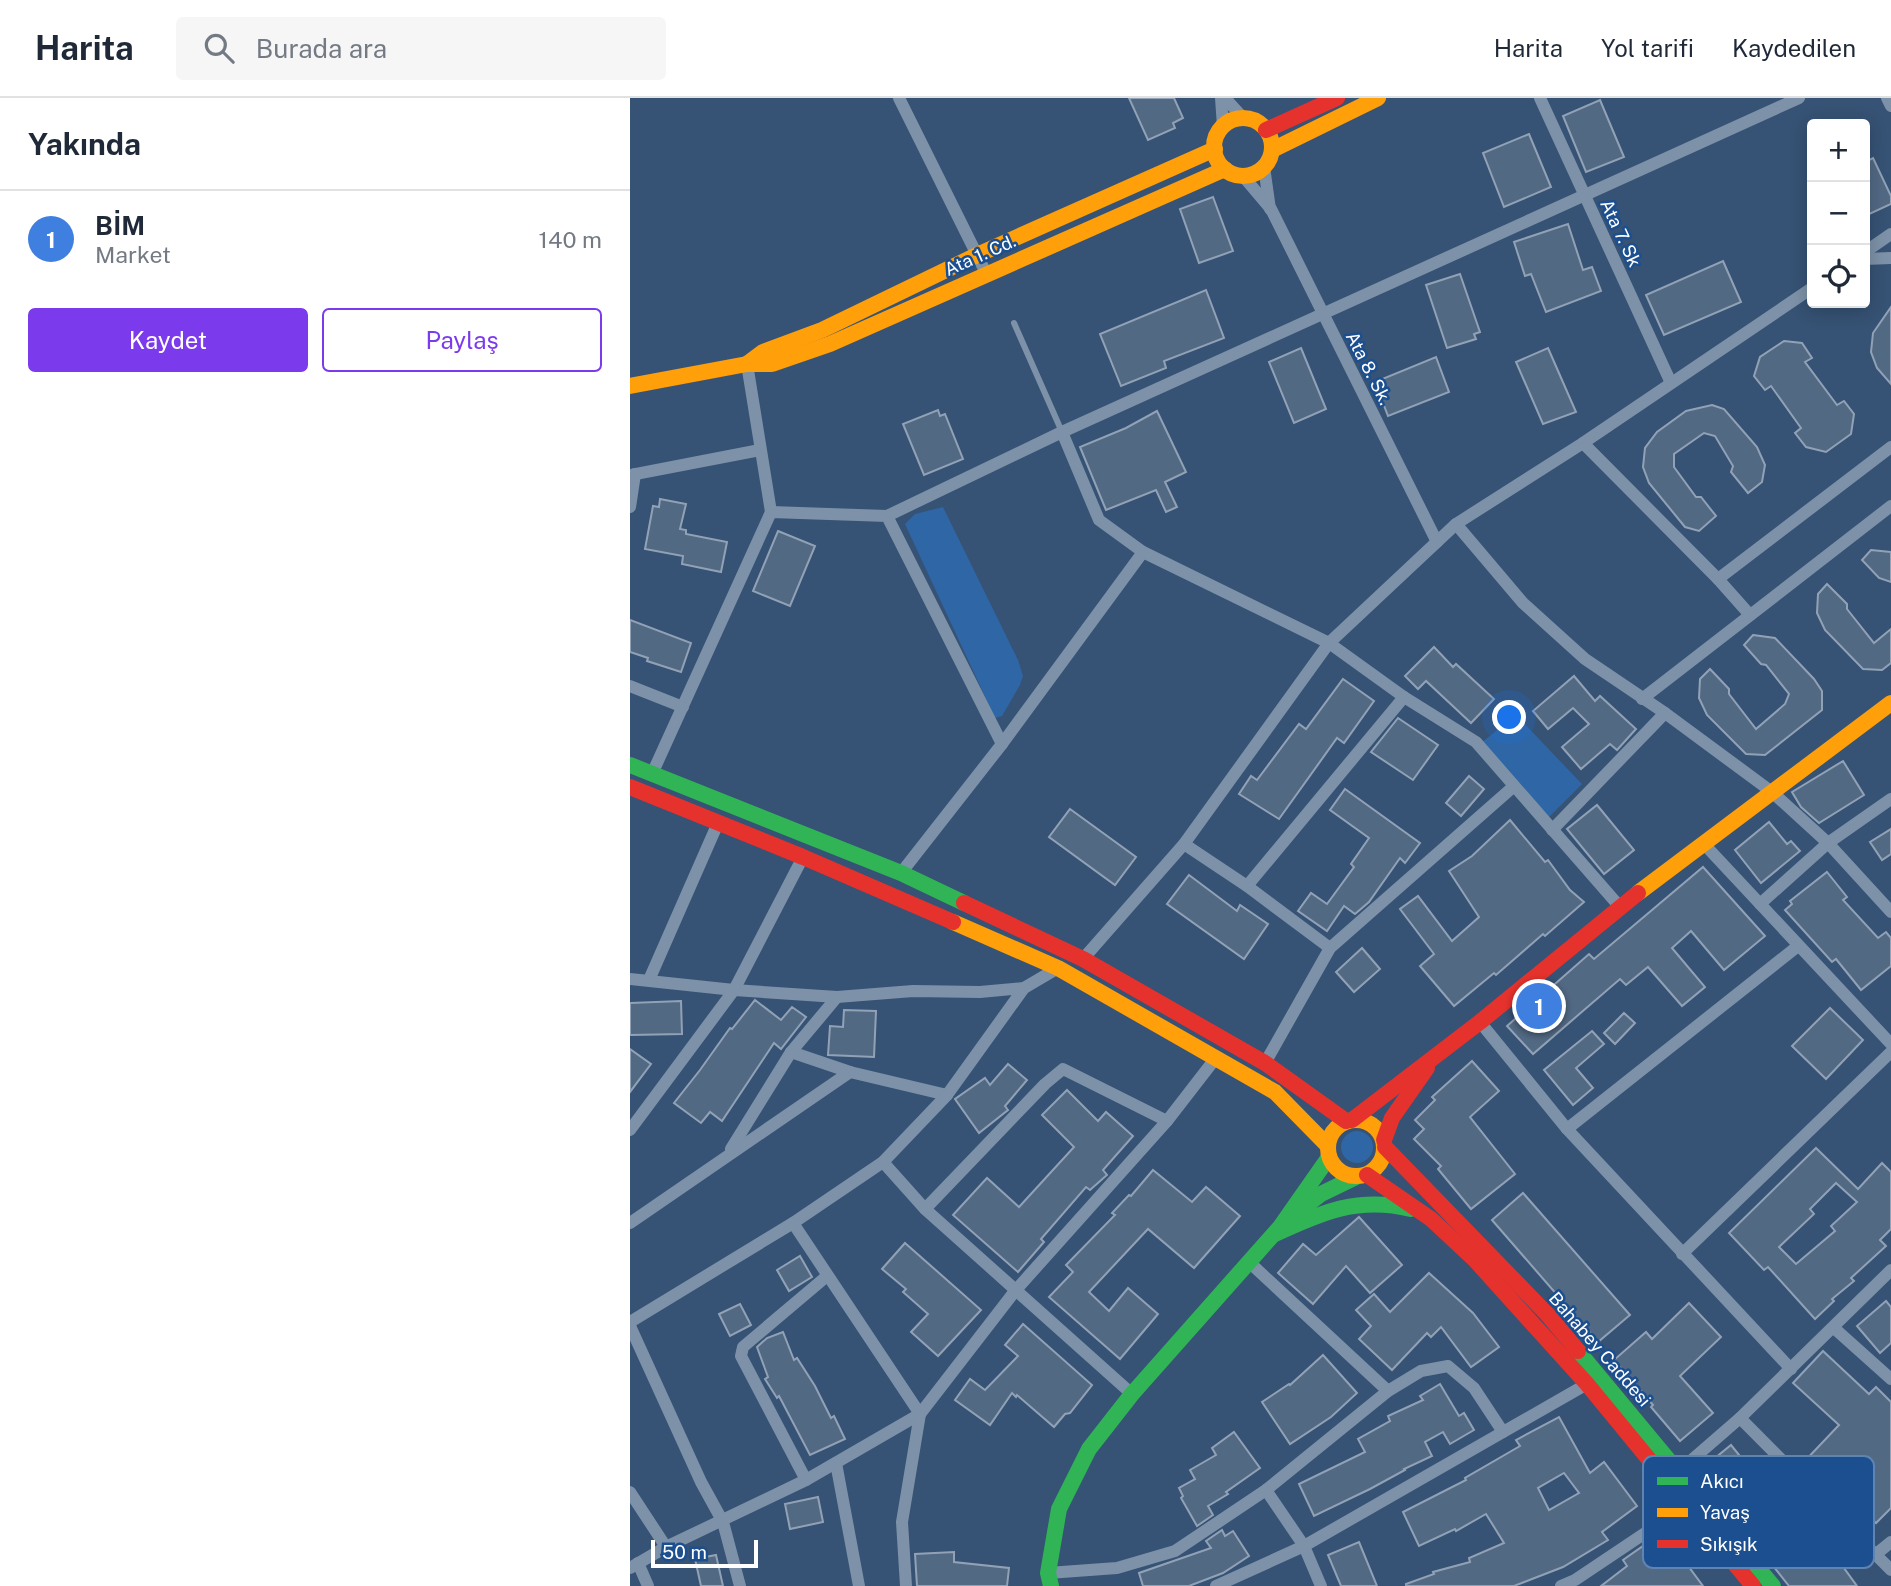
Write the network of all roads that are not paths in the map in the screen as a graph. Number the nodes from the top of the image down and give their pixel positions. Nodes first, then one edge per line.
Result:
1 (899, 98) edge
2 (1223, 98) edge
3 (1337, 98) edge
4 (1378, 98) edge
5 (1540, 98) edge
6 (1798, 98) edge
7 (1887, 98) edge
8 (1891, 106) edge
9 (1244, 119) junction
10 (1223, 126) junction
11 (1266, 130) junction
12 (1215, 149) junction
13 (1272, 150) junction
14 (1264, 167) junction
15 (1225, 169) junction
16 (1243, 176) junction
17 (1584, 195) junction
18 (1270, 209) junction
19 (1891, 234) edge
20 (1870, 249) edge
21 (977, 255) junction
22 (1891, 258) edge
23 (1870, 259) edge
24 (986, 273) junction
25 (1807, 291) edge
26 (1322, 314) junction
27 (1014, 323) dead end
28 (747, 364) junction
29 (1671, 383) junction
30 (630, 386) edge
31 (1062, 432) junction
32 (1583, 443) junction
33 (1891, 447) edge
34 (760, 450) junction
35 (632, 475) edge
36 (1891, 506) edge
37 (630, 507) edge
38 (771, 512) junction
39 (887, 516) junction
40 (1456, 524) junction
41 (1437, 542) junction
42 (1143, 552) junction
43 (1718, 579) junction
44 (1750, 615) junction
45 (1329, 643) junction
46 (630, 686) edge
47 (1404, 697) junction
48 (1642, 699) junction
49 (1891, 703) edge
50 (683, 707) junction
51 (1665, 713) junction
52 (1002, 744) junction
53 (630, 765) edge
54 (652, 774) junction
55 (1513, 788) junction
56 (630, 789) edge
57 (1772, 792) junction
58 (1891, 799) edge
59 (718, 823) junction
60 (1552, 830) junction
61 (1828, 843) junction
62 (1184, 844) junction
63 (1704, 844) junction
64 (803, 858) junction
65 (901, 873) junction
66 (1247, 886) junction
67 (1760, 904) junction
68 (1620, 907) junction
69 (1891, 912) edge
70 (1798, 946) junction
71 (1330, 948) junction
72 (1083, 959) junction
73 (1058, 968) junction
74 (630, 979) edge
75 (649, 980) junction
76 (1024, 988) junction
77 (734, 990) junction
78 (837, 997) junction
79 (1480, 1022) junction
80 (1891, 1044) edge
81 (791, 1052) junction
82 (1891, 1052) edge
83 (1434, 1057) junction
84 (1215, 1059) junction
85 (1265, 1063) junction
86 (850, 1072) junction
87 (947, 1095) junction
88 (1167, 1121) junction
89 (1349, 1121) junction
90 (1567, 1129) junction
91 (630, 1130) edge
92 (1384, 1144) junction
93 (1328, 1151) junction
94 (729, 1153) junction
95 (883, 1163) junction
96 (1361, 1176) junction
97 (925, 1209) junction
98 (1431, 1219) junction
99 (630, 1223) edge
100 (793, 1223) junction
101 (1277, 1231) junction
102 (1682, 1254) junction
103 (1249, 1262) junction
104 (1891, 1270) edge
105 (827, 1276) junction
106 (1015, 1291) junction
107 (630, 1324) edge
108 (1834, 1328) junction
109 (1791, 1369) junction
110 (1891, 1379) edge
111 (1587, 1384) junction
112 (1388, 1391) junction
113 (1132, 1394) junction
114 (920, 1414) junction
115 (1740, 1418) junction
116 (1503, 1432) junction
117 (1647, 1456) edge
118 (1666, 1456) edge
119 (1696, 1456) edge
120 (1777, 1456) edge
121 (836, 1463) junction
122 (806, 1480) junction
123 (1266, 1490) junction
124 (630, 1492) edge
125 (723, 1521) junction
126 (1643, 1536) edge
127 (1891, 1542) edge
128 (1304, 1546) junction
129 (666, 1548) junction
130 (1875, 1555) joint
131 (634, 1565) edge
132 (1738, 1568) edge
133 (1758, 1568) edge
134 (1891, 1570) edge
135 (1049, 1579) edge
136 (1577, 1583) edge
137 (648, 1586) edge
138 (740, 1586) edge
139 (859, 1586) edge
140 (906, 1586) edge
141 (1216, 1586) edge
142 (1321, 1586) edge
143 (1561, 1586) edge
144 (1753, 1586) edge
145 (1773, 1586) edge

1 - 21 street
2 - 9 street
2 - 10 street
3 - 11 street
4 - 13 street
5 - 17 street, Ata 7. Sk
6 - 17 street
7 - 8 street
9 - 10 street
9 - 11 street
10 - 12 street
11 - 13 street
12 - 15 street
12 - 21 street, Ata 1. Cd.
13 - 14 street
14 - 16 street
14 - 18 street
15 - 16 street
15 - 24 street, Ata 1. Cd.
16 - 18 street
17 - 26 street
17 - 29 street, Ata 7. Sk
18 - 26 street, Ata 8. Sk.
19 - 20 street
21 - 24 street
21 - 28 street, Ata 1. Cd.
22 - 23 street
24 - 28 street, Ata 1. Cd.
25 - 29 street
26 - 31 street
26 - 41 street, Ata 8. Sk.
27 - 31 lane
28 - 30 street, Ata 1. Cd.
28 - 34 street
29 - 32 street
31 - 39 street
31 - 42 street
32 - 40 street
32 - 43 street
33 - 43 street
34 - 35 street
34 - 38 street
35 - 37 street
36 - 44 street
38 - 39 street
38 - 50 street
39 - 52 street
40 - 41 street
40 - 48 street
41 - 45 street
42 - 45 street
42 - 52 street
43 - 44 street
44 - 48 street
45 - 47 street
45 - 62 street
46 - 50 street
47 - 55 street
47 - 66 street
48 - 51 street
49 - 57 street
50 - 54 street
51 - 57 street
51 - 60 street
52 - 65 street
53 - 54 street
54 - 65 street
55 - 60 street
55 - 71 street
56 - 59 street
57 - 61 street
57 - 63 street
58 - 61 street
59 - 64 street
59 - 75 street
60 - 68 street
61 - 67 street
61 - 69 street
62 - 66 street
62 - 72 street
63 - 67 street
63 - 68 street
64 - 73 street
64 - 77 street
65 - 72 street
66 - 71 street
67 - 70 street
68 - 79 street
70 - 80 street
70 - 90 street
71 - 85 street
72 - 85 street
73 - 76 street
73 - 84 street
74 - 75 street
75 - 77 street
76 - 78 street
76 - 87 street
77 - 78 street
77 - 91 street
78 - 81 street
79 - 83 street
79 - 90 street
81 - 86 street
81 - 94 street
82 - 102 street
83 - 89 street
83 - 92 street
84 - 88 street
84 - 93 street
85 - 89 street
86 - 87 street
86 - 94 street
87 - 95 street
88 - 97 street
88 - 106 street
89 - 92 street
89 - 93 street
90 - 102 street
92 - 96 street
92 - 118 street, Bahabey Caddesi
93 - 96 street
93 - 101 street
94 - 99 street
95 - 97 street
95 - 100 street
96 - 98 street, Bahabey Caddesi
96 - 101 street
97 - 106 street
98 - 101 street
98 - 111 street, Bahabey Caddesi
100 - 105 street
100 - 107 street
101 - 103 street
102 - 109 street
103 - 112 street
103 - 113 street
104 - 108 street
105 - 114 street
105 - 122 street
106 - 113 street
106 - 114 street
107 - 125 street
108 - 109 street
108 - 110 street
109 - 115 street
111 - 116 street
111 - 117 street, Bahabey Caddesi
112 - 116 street
112 - 123 street
113 - 135 street
114 - 121 street
114 - 140 street
115 - 119 street
115 - 120 street
116 - 128 street
121 - 122 street
121 - 139 street
122 - 125 street
123 - 128 street
123 - 135 street
124 - 129 street
125 - 129 street
125 - 138 street
126 - 136 street
127 - 130 street
128 - 141 street
128 - 142 street
129 - 131 street
130 - 134 street
131 - 137 street
132 - 144 street, Bahabey Caddesi
133 - 145 street, Bahabey Caddesi
136 - 143 street

